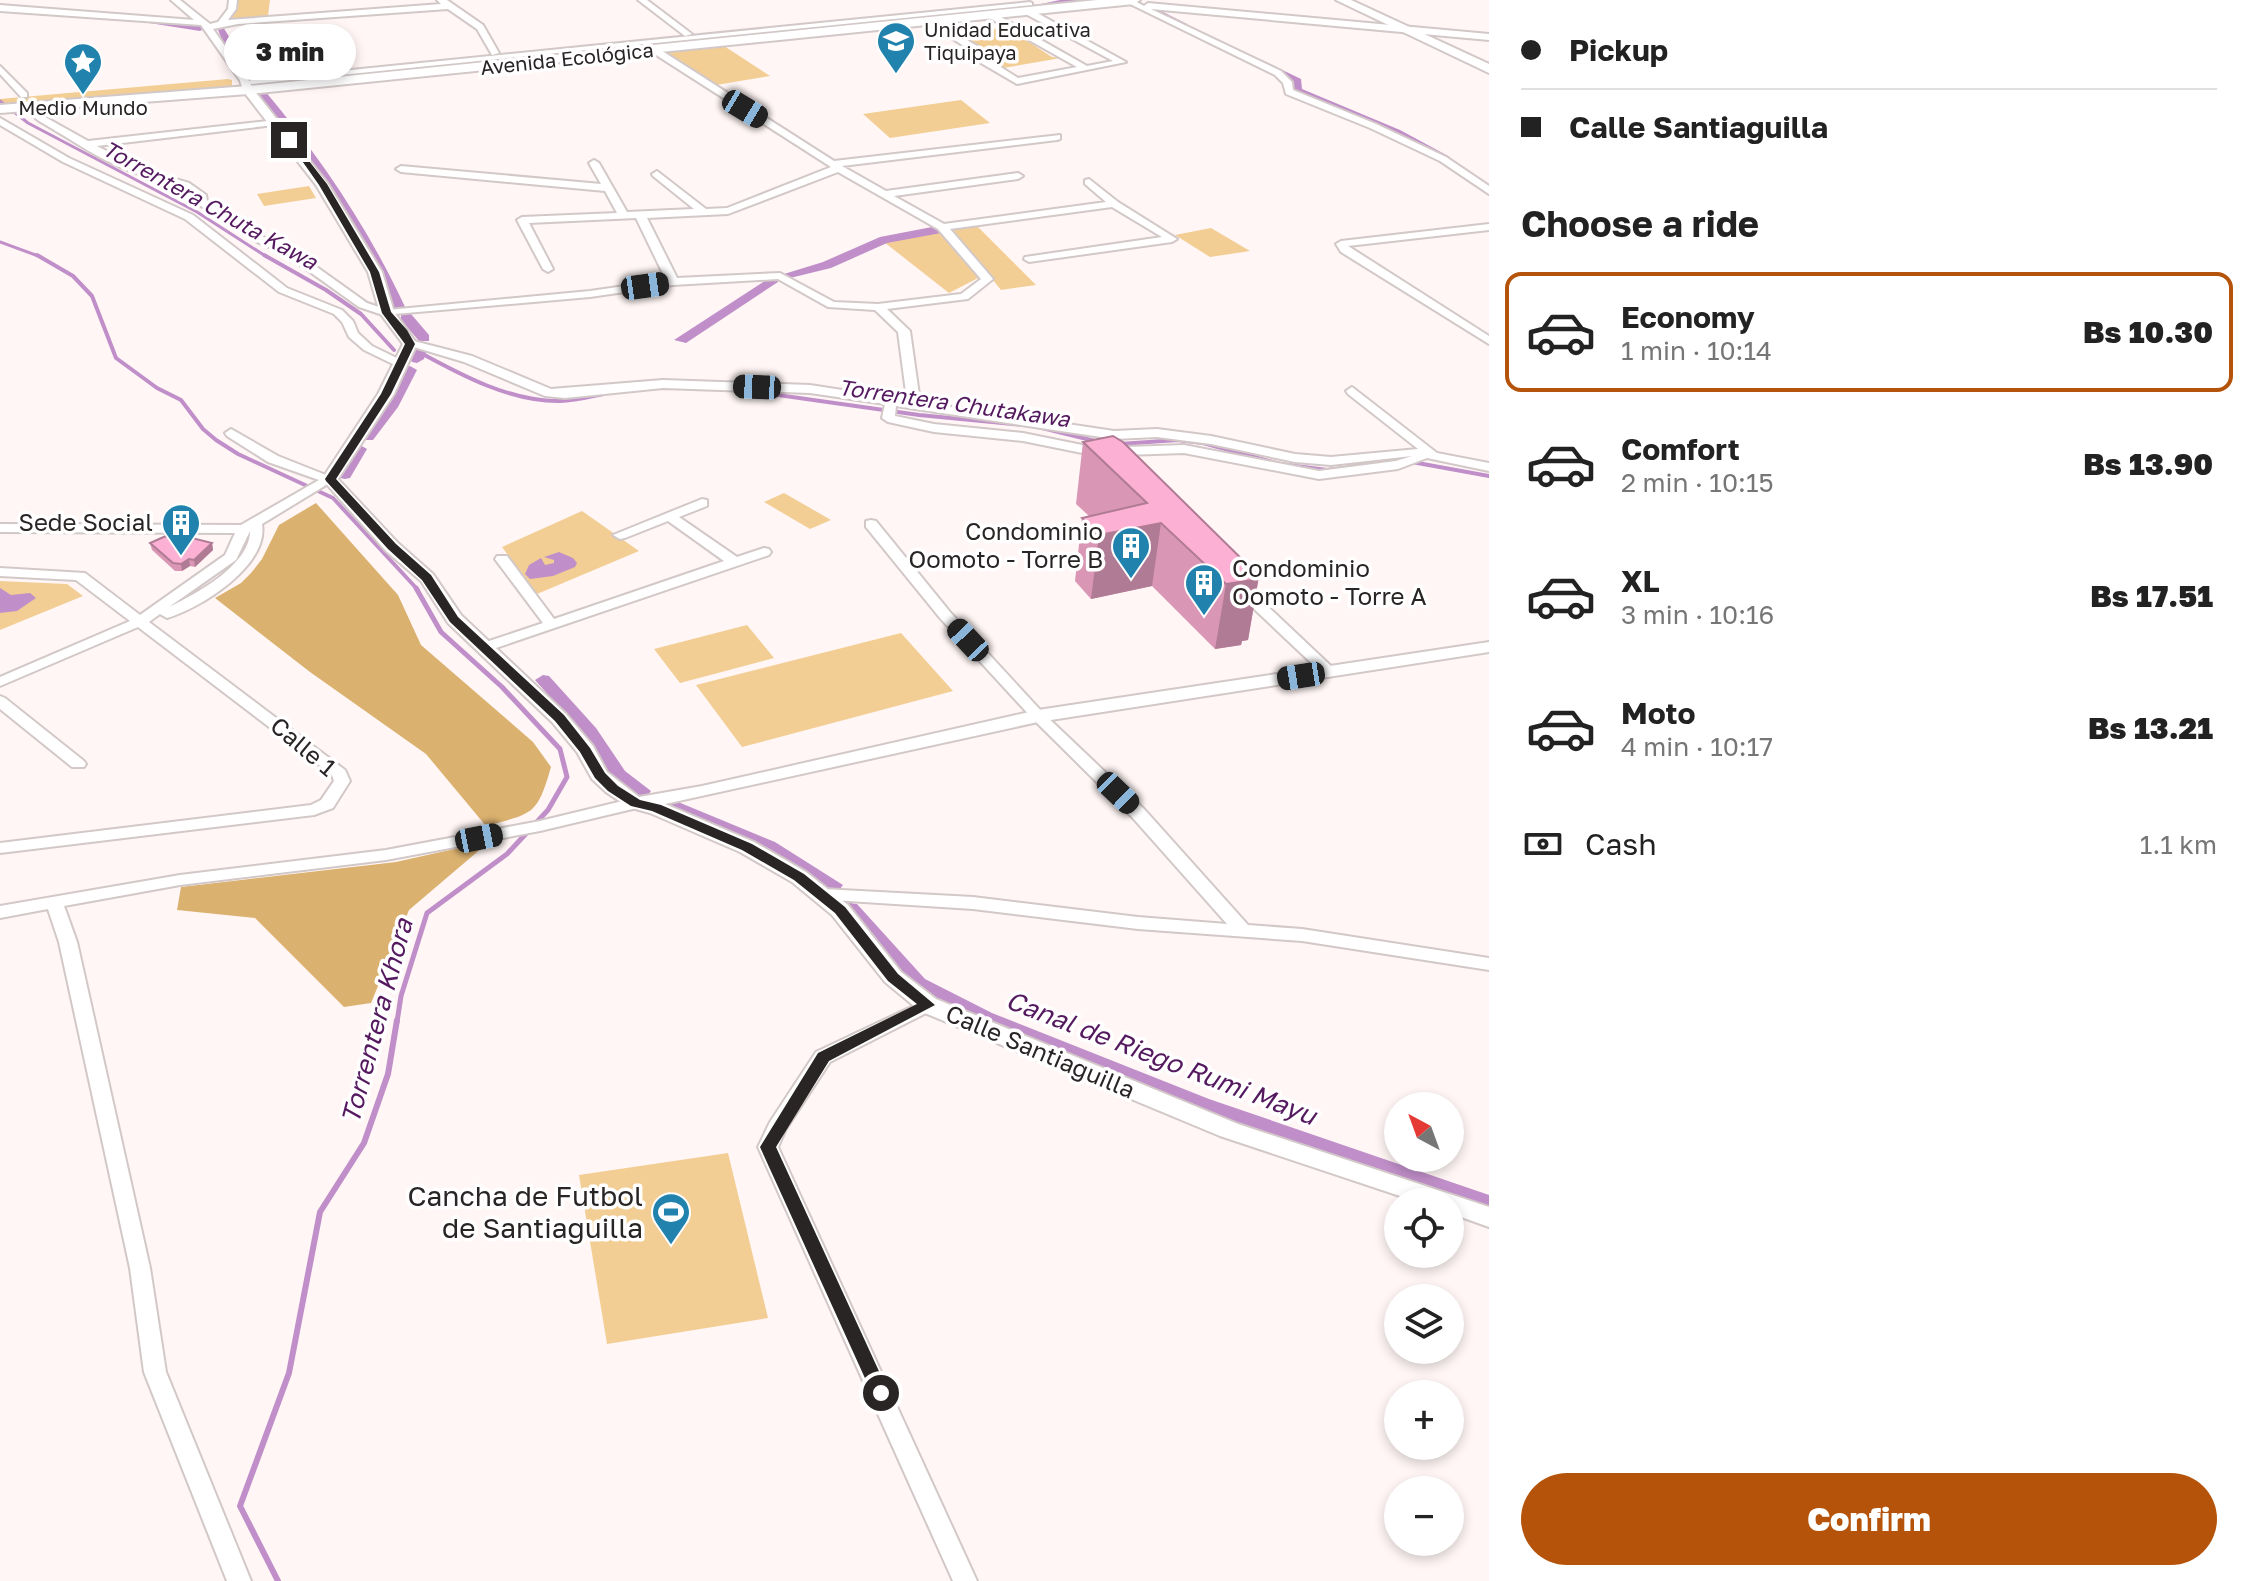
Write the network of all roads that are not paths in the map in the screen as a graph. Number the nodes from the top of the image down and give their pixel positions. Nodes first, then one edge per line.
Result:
1 (175, 0) edge
2 (233, 0) edge
3 (642, 0) edge
4 (1057, 0) edge
5 (1342, 0) edge
6 (1132, 2) edge
7 (445, 3) edge
8 (1028, 5) edge
9 (0, 8) edge
10 (989, 14) junction
11 (930, 22) junction
12 (221, 24) junction
13 (912, 24) junction
14 (206, 25) junction
15 (1406, 29) junction
16 (688, 34) junction
17 (1489, 37) edge
18 (940, 41) dead end
19 (656, 51) junction
20 (495, 53) junction
21 (0, 69) edge
22 (1086, 69) junction
23 (1489, 69) edge
24 (247, 83) junction
25 (19, 100) edge
26 (0, 109) edge
27 (0, 121) edge
28 (274, 122) junction
29 (1057, 137) dead end
30 (88, 144) junction
31 (594, 163) dead end
32 (835, 166) junction
33 (401, 169) dead end
34 (657, 174) dead end
35 (1018, 176) dead end
36 (1089, 182) dead end
37 (608, 188) junction
38 (1489, 191) edge
39 (883, 194) junction
40 (1114, 204) junction
41 (705, 213) junction
42 (624, 216) junction
43 (641, 217) junction
44 (942, 227) junction
45 (1489, 227) edge
46 (1029, 259) dead end
47 (548, 269) dead end
48 (673, 282) junction
49 (878, 307) junction
50 (387, 313) junction
51 (1489, 341) edge
52 (405, 354) junction
53 (1352, 391) dead end
54 (891, 402) junction
55 (914, 406) junction
56 (231, 433) dead end
57 (1097, 452) junction
58 (1432, 454) junction
59 (1109, 463) edge
60 (1489, 467) edge
61 (328, 481) junction
62 (702, 503) dead end
63 (669, 516) junction
64 (871, 524) dead end
65 (249, 526) junction
66 (0, 528) edge
67 (620, 535) dead end
68 (764, 552) dead end
69 (502, 559) dead end
70 (735, 562) junction
71 (0, 572) edge
72 (1224, 573) edge
73 (141, 621) junction
74 (551, 624) junction
75 (485, 647) junction
76 (1489, 647) edge
77 (1328, 671) junction
78 (0, 682) edge
79 (0, 701) edge
80 (1038, 716) junction
81 (78, 764) dead end
82 (635, 803) junction
83 (0, 848) edge
84 (823, 895) junction
85 (54, 902) junction
86 (0, 912) edge
87 (1242, 930) junction
88 (1489, 964) edge
89 (928, 1005) junction
90 (1403, 1188) edge
91 (1464, 1208) edge
92 (1489, 1217) edge
93 (239, 1581) edge
94 (965, 1581) edge

1 - 14 street
2 - 12 street
3 - 16 street
4 - 8 main road, Avenida Ecológica
5 - 15 main road
6 - 8 main road, Avenida Ecológica
6 - 15 street
6 - 38 street
7 - 12 street
7 - 20 street
8 - 10 main road, Avenida Ecológica
8 - 16 main road, Avenida Ecológica
8 - 22 street
8 - 24 street
9 - 14 street
10 - 11 main road, Avenida Ecológica
10 - 22 street
11 - 13 main road, Avenida Ecológica
11 - 22 street
12 - 14 street
13 - 18 street
13 - 19 main road, Avenida Ecológica
14 - 24 street
15 - 17 street
15 - 23 main road
16 - 20 main road, Avenida Ecológica
19 - 24 main road, Avenida Ecológica
19 - 32 street
20 - 24 main road, Avenida Ecológica
21 - 25 street
24 - 25 main road, Avenida Ecológica
24 - 28 street
25 - 26 main road, Avenida Ecológica
25 - 30 street
27 - 52 street
28 - 30 street
28 - 50 street
29 - 32 street
30 - 50 street
31 - 37 street
32 - 39 street
32 - 41 street
33 - 37 street
34 - 41 street
35 - 39 street
36 - 40 street
37 - 42 street
39 - 44 street
40 - 44 street
40 - 46 street
41 - 43 street
42 - 43 street
42 - 47 street
43 - 48 street
44 - 49 street
45 - 51 street
48 - 49 street
48 - 50 street
49 - 55 street
50 - 52 street
52 - 54 street
52 - 61 street
53 - 58 street
54 - 55 street
54 - 57 street
55 - 58 street
56 - 61 street
57 - 58 street
57 - 59 street
58 - 60 street
61 - 65 street
61 - 75 street, Calle Santiaguilla
62 - 63 street
63 - 67 street
63 - 70 street
64 - 80 street
65 - 66 street
65 - 73 street
68 - 70 street
69 - 74 street
70 - 74 street
71 - 73 street, Calle 1
72 - 77 street
73 - 78 street
73 - 83 street, Calle 1
74 - 75 street
75 - 82 street, Calle Santiaguilla
76 - 77 street
77 - 80 street
79 - 81 street
80 - 82 street
80 - 87 street
82 - 84 street, Calle Santiaguilla
82 - 85 street
84 - 87 street
84 - 89 street, Calle Santiaguilla
85 - 86 street
85 - 93 street
87 - 88 street
89 - 90 street, Calle Santiaguilla
89 - 94 street
91 - 92 street, Calle Santiaguilla

